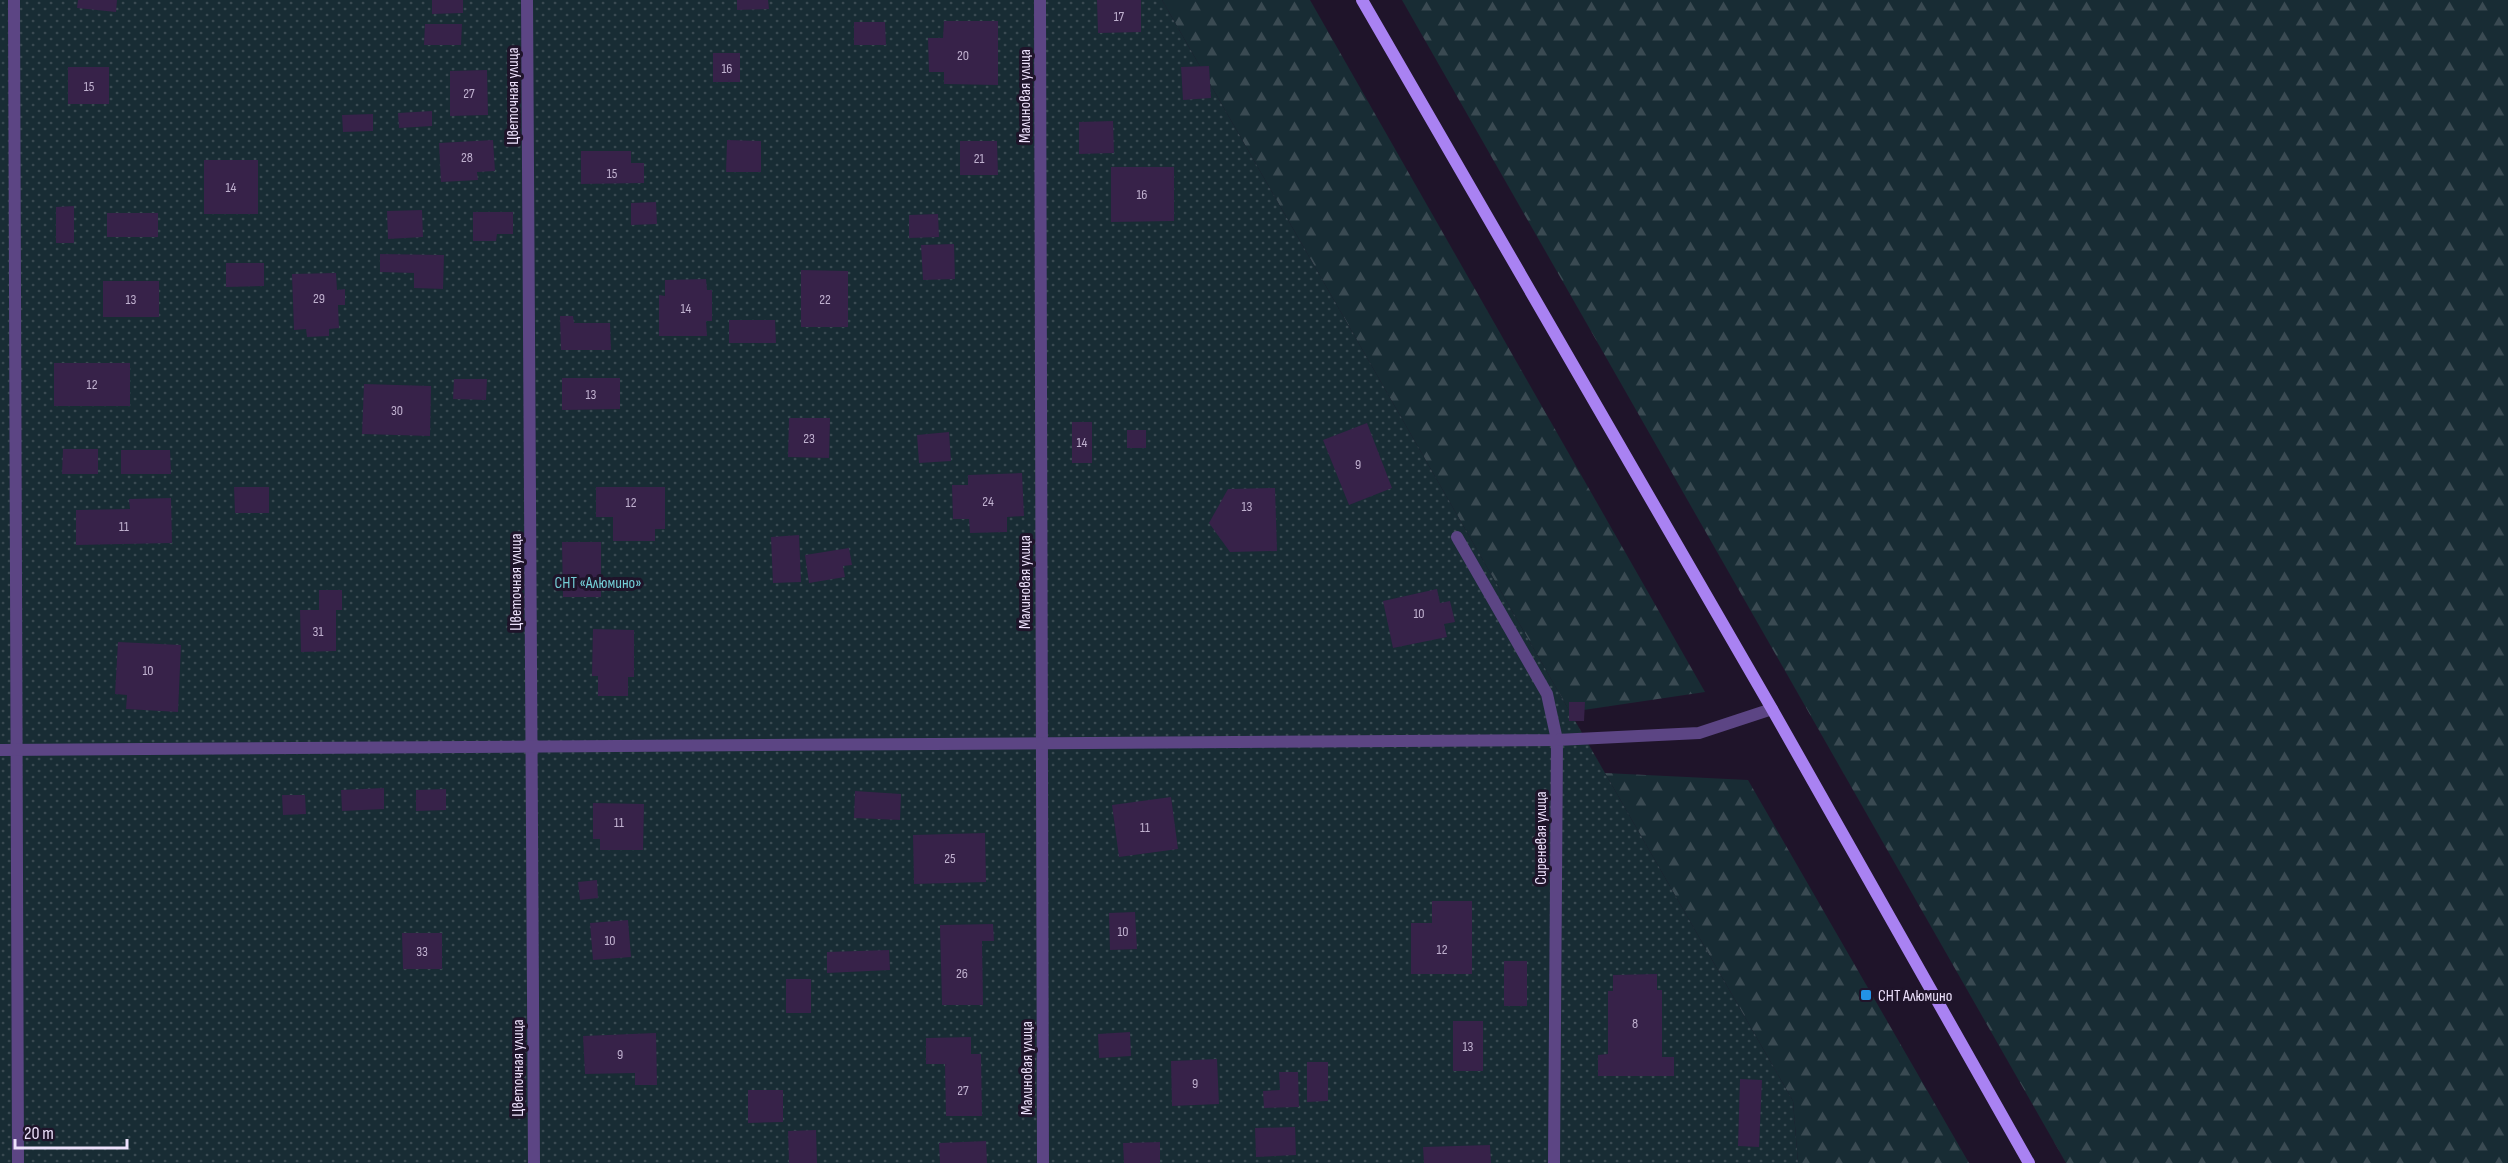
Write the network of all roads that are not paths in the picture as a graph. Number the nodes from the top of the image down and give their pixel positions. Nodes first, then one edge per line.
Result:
1 (14, 0) edge
2 (527, 0) edge
3 (1040, 0) edge
4 (1362, 0) edge
5 (1457, 537) dead end
6 (1772, 709) junction
7 (1557, 740) junction
8 (1041, 743) junction
9 (532, 747) junction
10 (0, 750) edge
11 (15, 750) junction
12 (18, 1163) edge
13 (534, 1163) edge
14 (1042, 1163) edge
15 (1554, 1163) edge
16 (2029, 1163) edge

1 - 11 street
2 - 9 street, Цветочная улица
3 - 8 street, Малиновая улица
4 - 6 main road
5 - 7 street, Сиреневая улица
6 - 7 street
6 - 16 main road
7 - 8 street
7 - 15 street, Сиреневая улица
8 - 9 street
8 - 14 street, Малиновая улица
9 - 11 street
9 - 13 street, Цветочная улица
10 - 11 street
11 - 12 street

